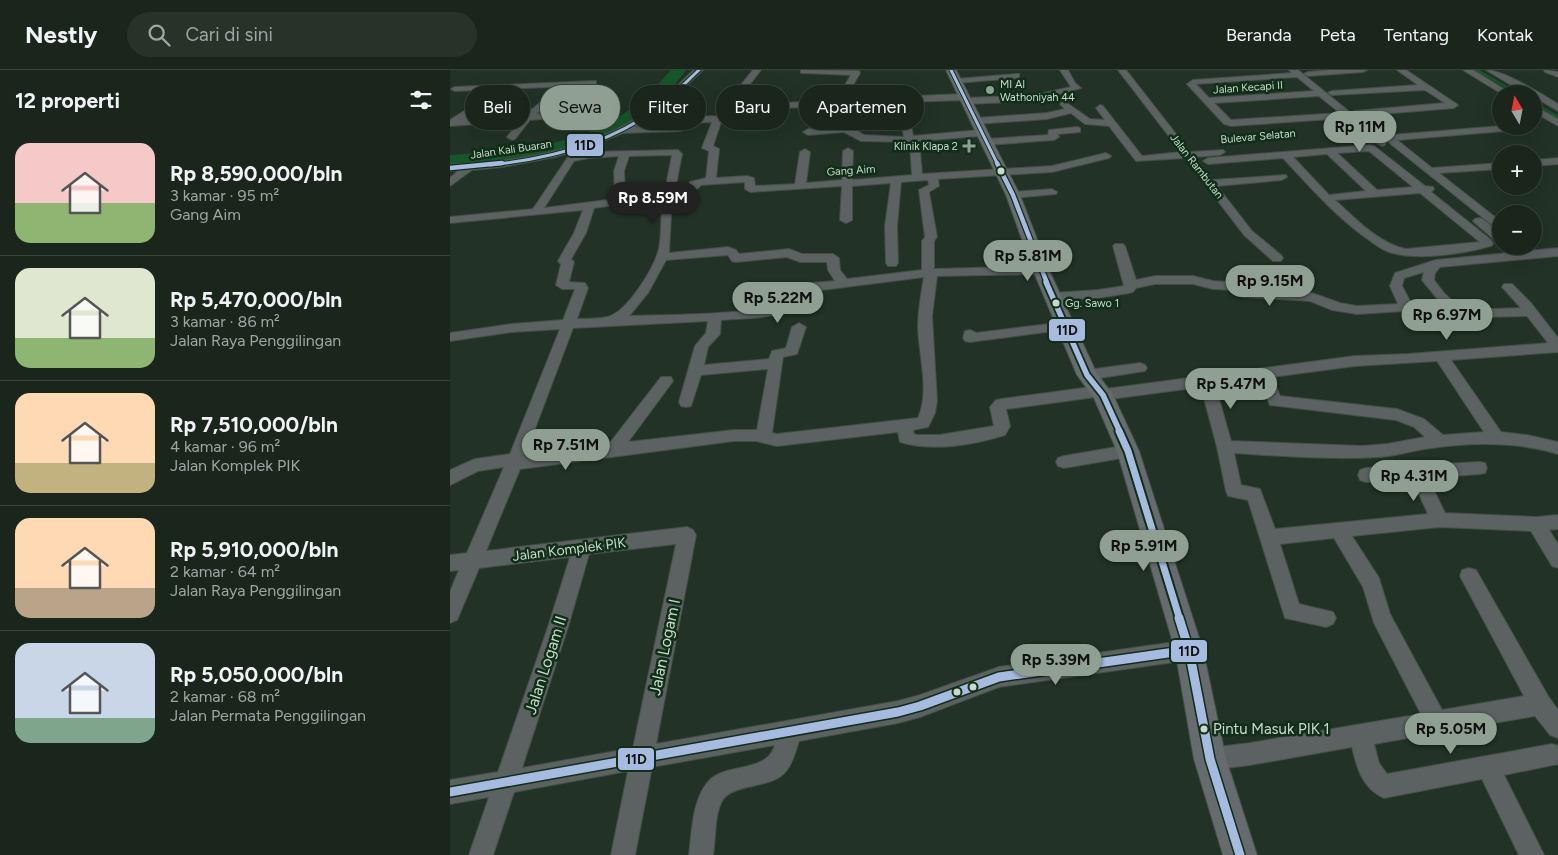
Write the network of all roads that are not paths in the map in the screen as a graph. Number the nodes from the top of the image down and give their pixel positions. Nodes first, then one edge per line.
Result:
1 (699, 70) edge
2 (757, 70) edge
3 (1064, 70) edge
4 (1122, 70) edge
5 (1363, 70) edge
6 (1401, 70) edge
7 (1467, 70) edge
8 (1490, 70) edge
9 (1548, 70) edge
10 (804, 71) edge
11 (1301, 72) edge
12 (1558, 75) edge
13 (1016, 76) dead end
14 (458, 80) dead end
15 (593, 83) dead end
16 (745, 85) edge
17 (849, 85) edge
18 (1493, 85) edge
19 (1517, 85) edge
20 (1427, 87) junction
21 (1077, 88) joint
22 (453, 90) edge
23 (1321, 93) junction
24 (1332, 93) junction
25 (1049, 95) junction
26 (924, 99) edge
27 (1542, 99) edge
28 (924, 101) edge
29 (1207, 101) junction
30 (967, 105) edge
31 (540, 106) edge
32 (1100, 108) dead end
33 (1558, 108) edge
34 (1074, 110) junction
35 (1352, 114) junction
36 (1542, 114) edge
37 (465, 115) edge
38 (530, 115) edge
39 (716, 119) edge
40 (1003, 119) junction
41 (465, 122) edge
42 (452, 123) edge
43 (1111, 123) junction
44 (716, 124) edge
45 (1558, 124) edge
46 (1542, 125) edge
47 (1492, 129) edge
48 (517, 130) edge
49 (622, 130) junction
50 (909, 130) edge
51 (1077, 130) dead end
52 (808, 132) dead end
53 (512, 137) dead end
54 (1389, 138) junction
55 (911, 139) junction
56 (1378, 139) junction
57 (652, 141) junction
58 (848, 151) dead end
59 (1329, 151) junction
60 (805, 152) dead end
61 (625, 153) junction
62 (1189, 155) junction
63 (1286, 155) junction
64 (1106, 156) dead end
65 (1208, 161) dead end
66 (1558, 161) edge
67 (1542, 162) edge
68 (470, 166) junction
69 (1492, 167) edge
70 (450, 168) edge
71 (1430, 171) junction
72 (1002, 172) junction
73 (932, 177) junction
74 (917, 178) junction
75 (1282, 178) dead end
76 (896, 179) junction
77 (711, 180) junction
78 (450, 183) edge
79 (848, 183) junction
80 (1211, 184) junction
81 (800, 186) junction
82 (1450, 187) junction
83 (1438, 188) junction
84 (1423, 189) junction
85 (680, 192) junction
86 (1052, 192) dead end
87 (667, 194) junction
88 (1374, 194) junction
89 (1013, 195) junction
90 (1326, 198) junction
91 (620, 200) junction
92 (588, 206) junction
93 (536, 212) junction
94 (450, 220) edge
95 (846, 220) dead end
96 (1492, 221) edge
97 (1492, 233) edge
98 (1119, 246) dead end
99 (1558, 252) edge
100 (1542, 253) edge
101 (1496, 255) edge
102 (662, 258) junction
103 (1277, 258) dead end
104 (892, 263) dead end
105 (1436, 264) junction
106 (1041, 270) junction
107 (929, 274) junction
108 (844, 283) junction
109 (1132, 285) junction
110 (1508, 287) dead end
111 (1053, 297) junction
112 (1406, 307) junction
113 (1530, 312) junction
114 (1459, 314) junction
115 (715, 317) junction
116 (611, 321) junction
117 (569, 325) junction
118 (799, 326) dead end
119 (1065, 326) junction
120 (970, 334) dead end
121 (450, 337) edge
122 (1556, 339) edge
123 (1441, 356) junction
124 (775, 363) junction
125 (1140, 368) dead end
126 (695, 371) junction
127 (1264, 374) junction
128 (1087, 376) junction
129 (666, 381) dead end
130 (1207, 381) junction
131 (1101, 393) junction
132 (686, 402) dead end
133 (905, 425) junction
134 (764, 435) junction
135 (1497, 439) junction
136 (1440, 441) junction
137 (1225, 447) junction
138 (1558, 448) edge
139 (614, 449) junction
140 (1128, 451) junction
141 (516, 461) junction
142 (1064, 462) dead end
143 (1479, 468) dead end
144 (1417, 471) junction
145 (1366, 474) dead end
146 (450, 478) edge
147 (1440, 520) junction
148 (1558, 522) edge
149 (1536, 524) junction
150 (1339, 531) junction
151 (688, 535) joint
152 (1269, 537) junction
153 (582, 547) junction
154 (473, 560) junction
155 (1558, 560) edge
156 (450, 563) edge
157 (1469, 576) dead end
158 (450, 614) edge
159 (1326, 618) dead end
160 (1188, 650) junction
161 (1540, 704) junction
162 (1437, 722) junction
163 (1558, 727) edge
164 (790, 732) junction
165 (1361, 736) junction
166 (1552, 755) dead end
167 (641, 758) junction
168 (1210, 759) junction
169 (1488, 768) junction
170 (505, 782) junction
171 (450, 792) edge
172 (481, 855) edge
173 (623, 855) edge
174 (702, 855) edge
175 (1240, 855) edge
176 (1532, 855) edge

1 - 49 street, Jalan Kali Buaran
2 - 16 street
3 - 21 street
4 - 62 street, Jalan Rambutan
5 - 11 street
6 - 20 street
7 - 18 street
8 - 19 street
9 - 12 street
10 - 17 street
11 - 23 street
11 - 24 street
11 - 29 street
13 - 30 street
14 - 22 street
15 - 22 street
20 - 24 street
20 - 35 street, Jalan Kecapi II
21 - 25 street
23 - 29 street, Jalan Kecapi II
23 - 35 street
24 - 35 street
25 - 30 street
25 - 34 street
26 - 30 street
27 - 33 street
28 - 30 street
29 - 35 street, Jalan Kecapi II
30 - 40 street
30 - 40 street
30 - 51 street
30 - 55 street
30 - 72 main road
31 - 38 street
32 - 43 street
34 - 40 street
34 - 43 street
35 - 54 street
35 - 56 street
36 - 45 street
37 - 42 street
39 - 57 street
41 - 42 street
43 - 62 street, Bulevar Selatan
44 - 77 street
45 - 46 street
47 - 54 street, Bulevar Selatan
48 - 53 street
49 - 57 street
49 - 68 street, Jalan Kali Buaran
50 - 55 street
52 - 55 street
54 - 56 street, Bulevar Selatan
54 - 71 street
55 - 74 street
56 - 62 street, Bulevar Selatan
56 - 83 street
57 - 61 street
57 - 85 street
58 - 79 street
59 - 63 street
59 - 84 street
59 - 88 street
60 - 81 street
61 - 91 street
61 - 93 street
62 - 80 street, Jalan Rambutan
63 - 65 street
63 - 90 street
64 - 72 street, Gang Aim
66 - 67 street
68 - 70 street, Jalan Kali Buaran
68 - 78 street
69 - 71 street
71 - 82 street
72 - 73 street, Gang Aim
72 - 89 main road
73 - 74 street, Gang Aim
73 - 107 street
74 - 76 street, Gang Aim
75 - 80 street
76 - 79 street, Gang Aim
76 - 104 street
77 - 81 street, Gang Aim
77 - 85 street
79 - 81 street, Gang Aim
79 - 95 street
80 - 103 street, Jalan Rambutan
82 - 83 street
82 - 96 street
83 - 84 street
83 - 97 street
84 - 88 street
84 - 90 street
85 - 87 street
86 - 89 street
87 - 91 street
87 - 102 street
88 - 90 street
89 - 106 main road
91 - 92 street
92 - 93 street
92 - 117 street
93 - 94 street
98 - 109 street
99 - 100 street
101 - 105 street
102 - 108 street
102 - 116 street
105 - 112 street
105 - 114 street
106 - 107 street
106 - 111 main road
107 - 108 street
107 - 133 street
108 - 115 street
109 - 111 street
109 - 112 street
110 - 113 street
111 - 119 main road
112 - 114 street
113 - 114 street
113 - 122 street
115 - 116 street
115 - 126 street
116 - 117 street
117 - 121 street
117 - 141 street
118 - 124 street
119 - 120 street
119 - 128 main road
122 - 123 street
123 - 127 street
123 - 135 street
124 - 126 street
124 - 134 street
125 - 128 street
126 - 132 street
127 - 130 street
127 - 136 street
128 - 131 main road
129 - 139 street
130 - 131 street
130 - 137 street
131 - 133 street
131 - 140 main road
133 - 134 street
134 - 139 street
135 - 136 street
135 - 138 street
136 - 137 street
137 - 152 street
139 - 141 street
140 - 142 street
140 - 160 main road
141 - 146 street
141 - 154 street
143 - 144 street
144 - 145 street
144 - 147 street
147 - 149 street
147 - 150 street
148 - 149 street
149 - 155 street
150 - 152 street
150 - 162 street
151 - 153 street, Jalan Komplek PIK
151 - 167 street, Jalan Logam I
152 - 159 street
153 - 154 street, Jalan Komplek PIK
153 - 170 street, Jalan Logam II
154 - 156 street, Jalan Komplek PIK
154 - 158 street
157 - 161 street
160 - 164 street
160 - 168 main road
161 - 162 street
161 - 163 street
162 - 165 street
164 - 167 street
164 - 174 street
165 - 168 street
165 - 169 street
166 - 169 street
167 - 170 street
167 - 173 street
168 - 175 main road
169 - 176 street
170 - 171 street
170 - 172 street, Jalan Logam II

